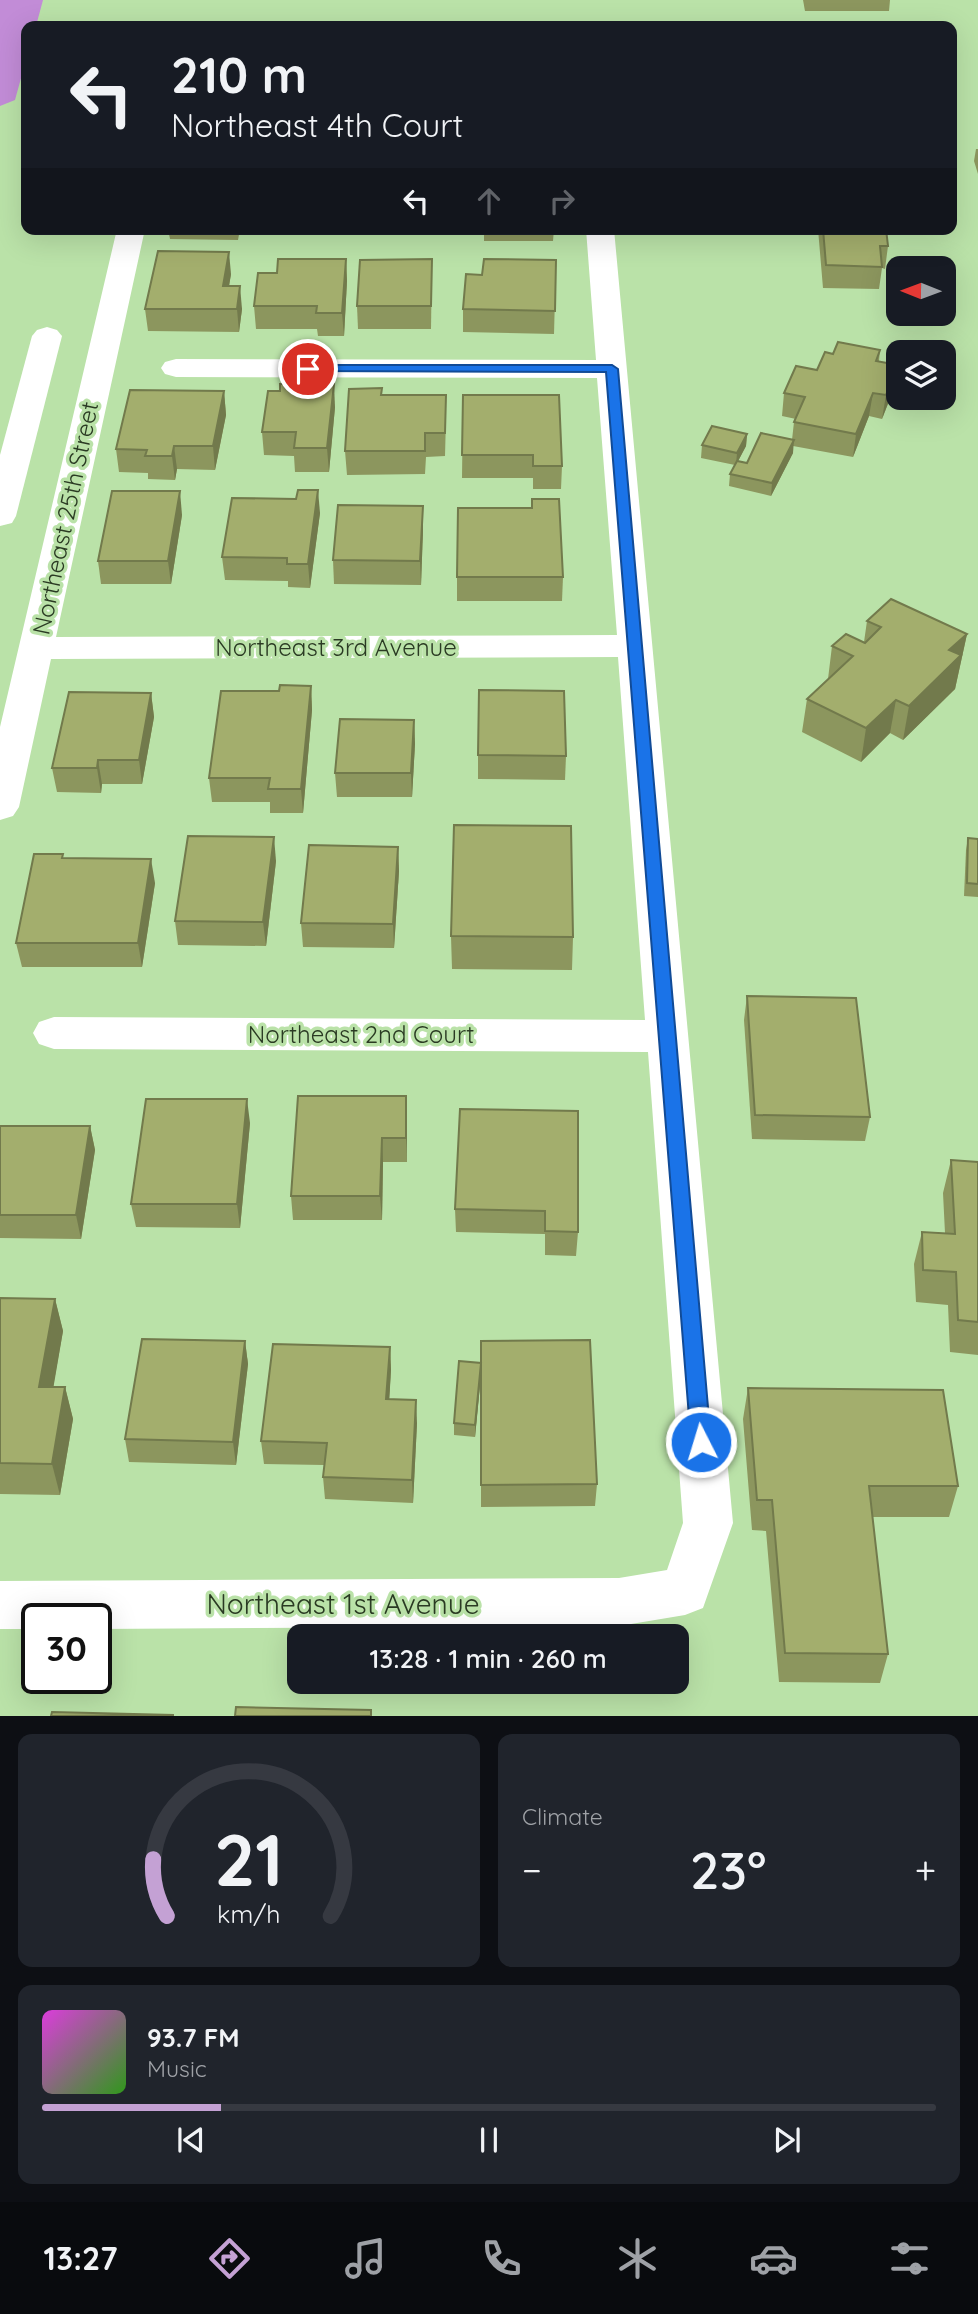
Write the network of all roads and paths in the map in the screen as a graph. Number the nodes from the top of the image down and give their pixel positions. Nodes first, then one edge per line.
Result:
1 (130, 235) edge
2 (601, 235) edge
3 (47, 337) dead end
4 (176, 369) dead end
5 (612, 369) junction
6 (0, 516) edge
7 (635, 646) junction
8 (36, 648) junction
9 (0, 807) edge
10 (54, 1033) dead end
11 (668, 1036) junction
12 (0, 1605) edge

1 - 8 street, Northeast 25th Street
2 - 5 street
3 - 6 street
4 - 5 street
5 - 7 street
7 - 8 street, Northeast 3rd Avenue
7 - 11 street
8 - 9 street, Northeast 25th Street
10 - 11 street, Northeast 2nd Court
11 - 12 street, Northeast 1st Avenue

